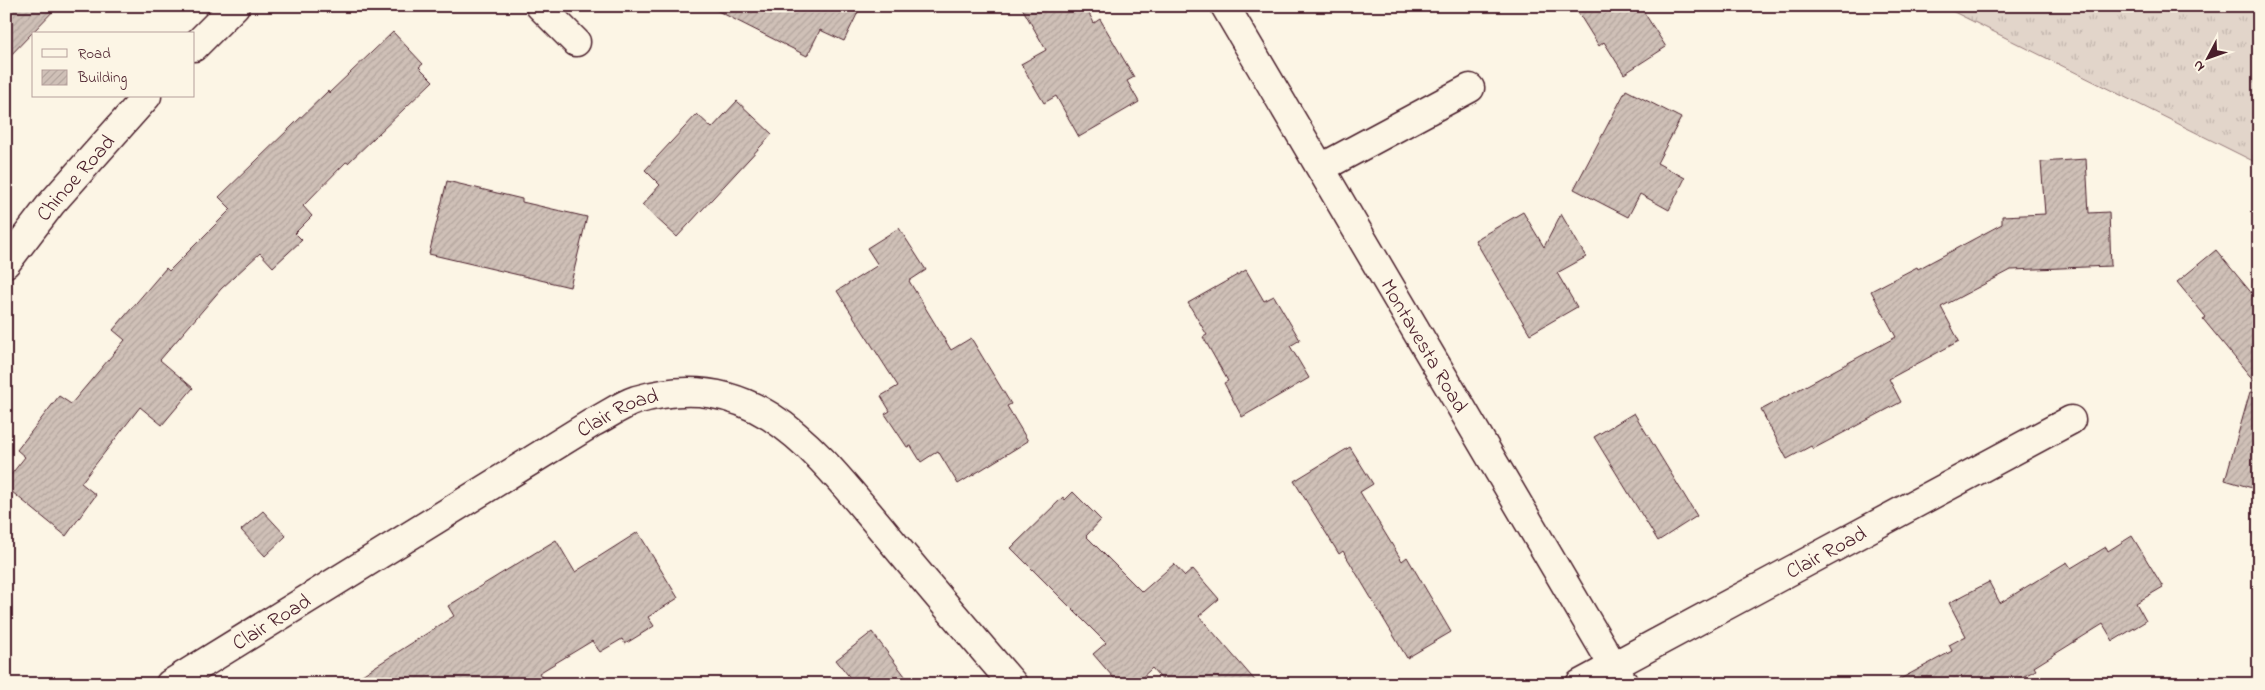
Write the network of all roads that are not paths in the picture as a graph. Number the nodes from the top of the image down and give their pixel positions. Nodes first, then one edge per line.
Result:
1 (235, 6) edge
2 (540, 6) edge
3 (1225, 6) edge
4 (576, 42) dead end
5 (195, 46) edge
6 (1470, 88) dead end
7 (146, 98) edge
8 (1321, 168) junction
9 (6, 263) edge
10 (2071, 420) dead end
11 (1618, 674) edge
12 (170, 684) edge
13 (1013, 684) edge
14 (1580, 684) edge

1 - 5 street
2 - 4 street
3 - 8 street, Montavesta Road
6 - 8 street
7 - 9 street, Chinoe Road
8 - 11 street, Montavesta Road
10 - 11 street, Clair Road
11 - 14 street, Clair Road
12 - 13 street, Clair Road

